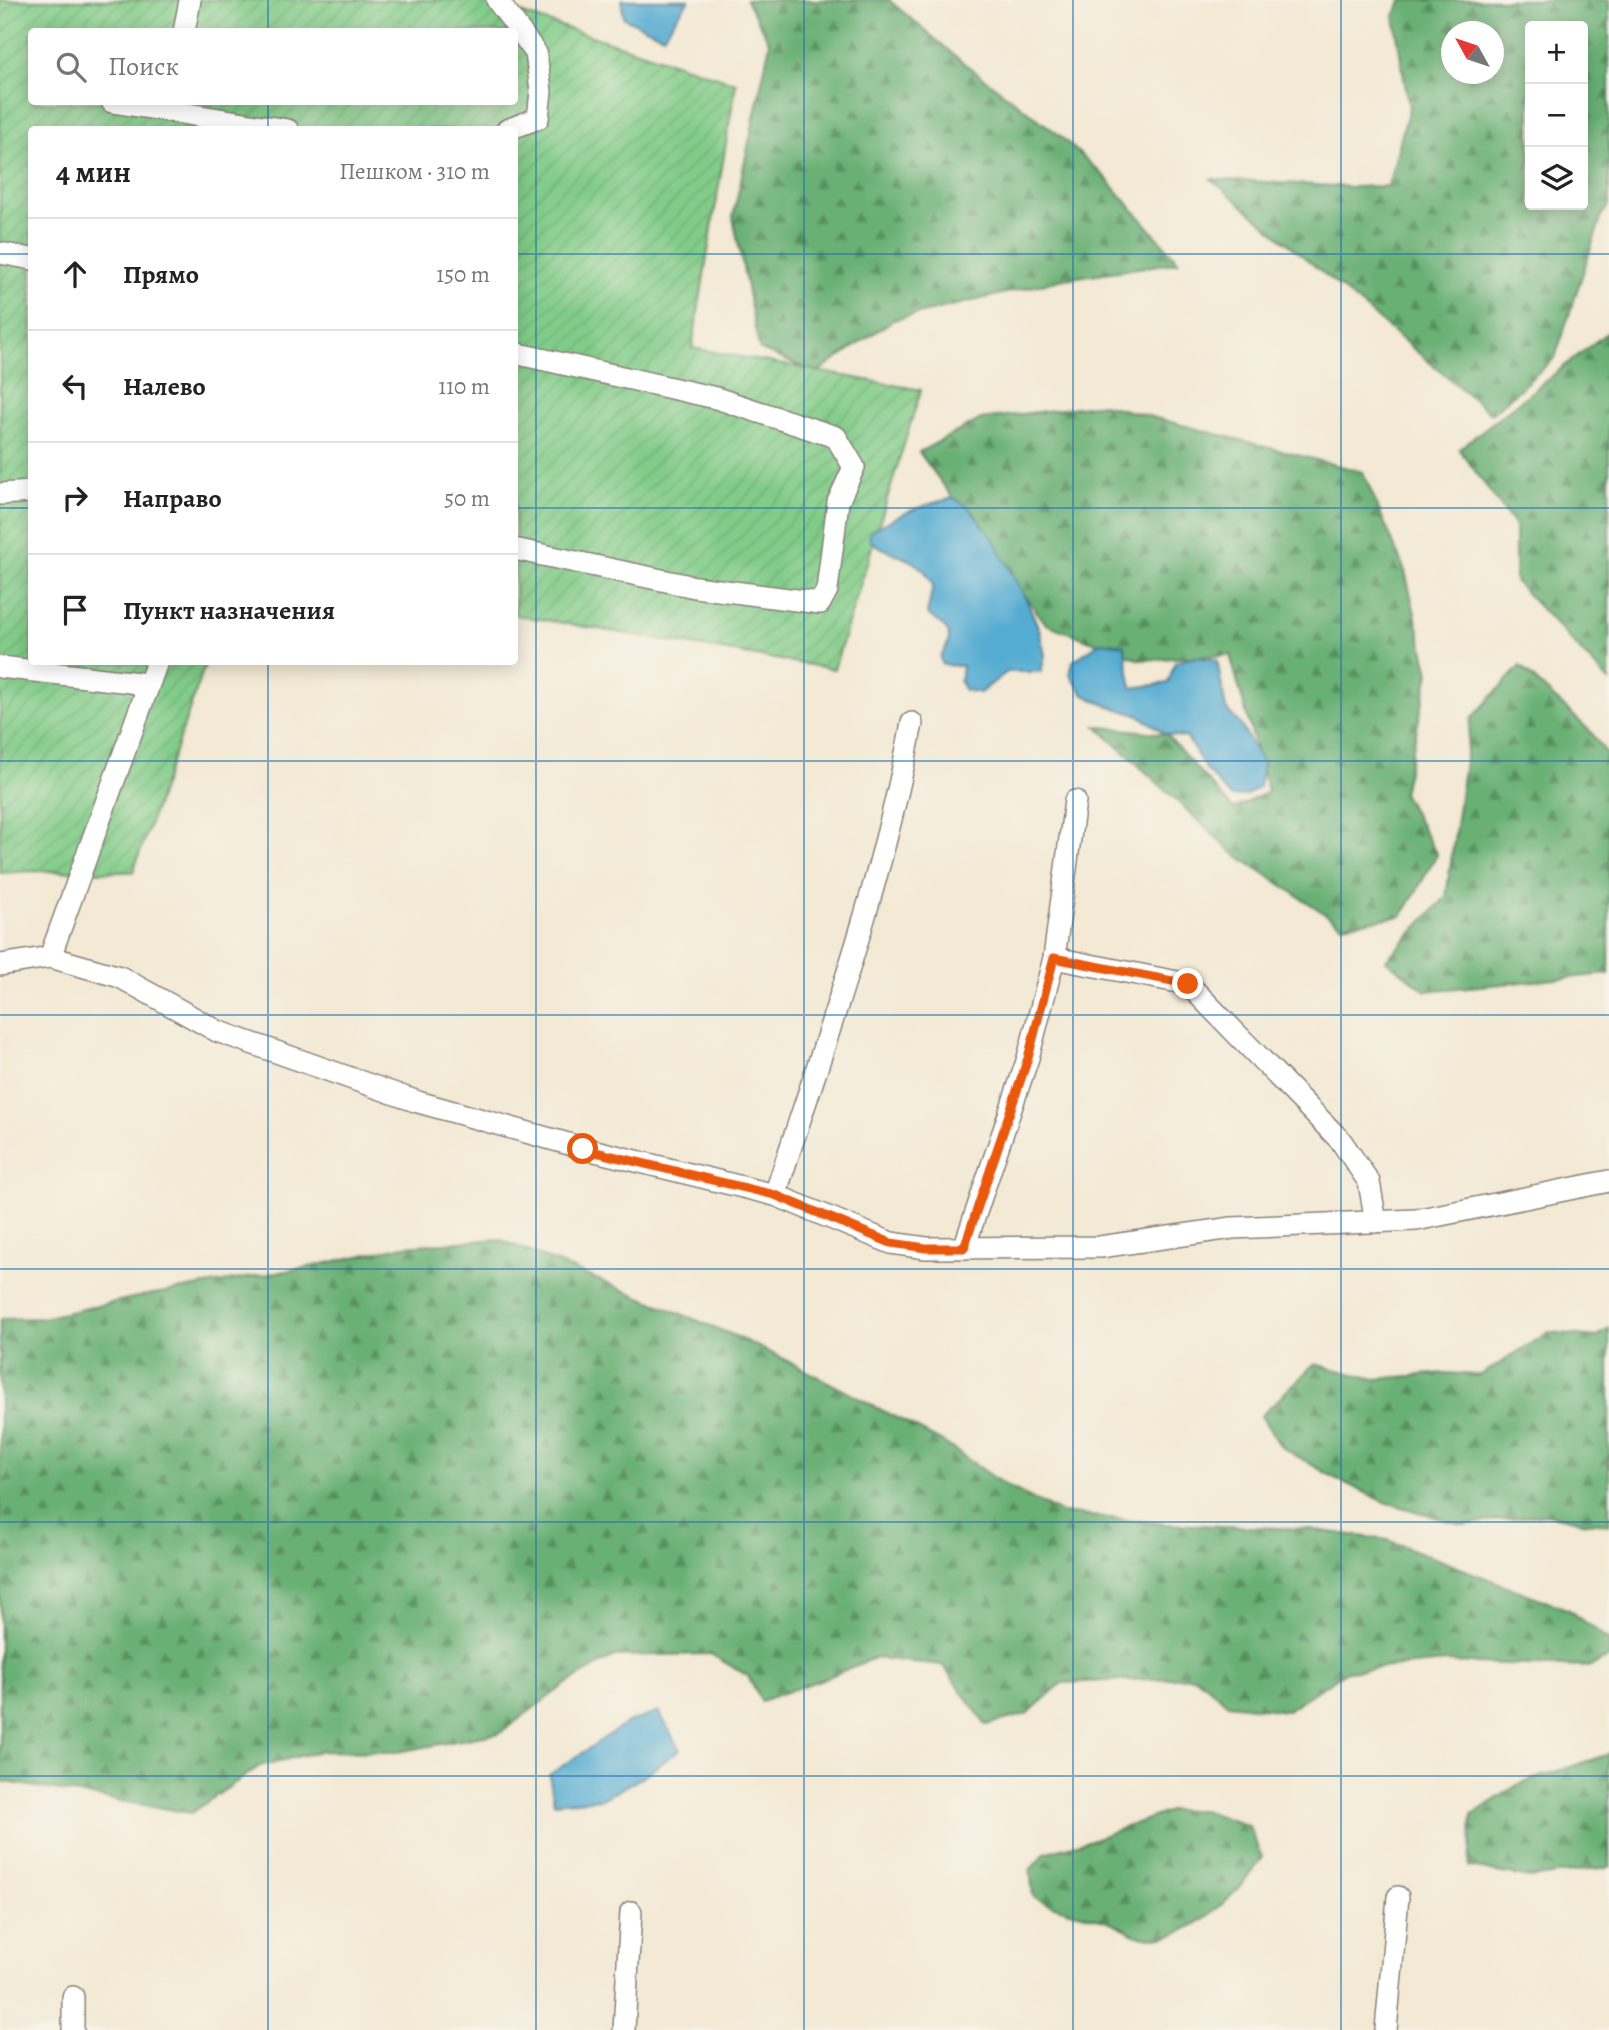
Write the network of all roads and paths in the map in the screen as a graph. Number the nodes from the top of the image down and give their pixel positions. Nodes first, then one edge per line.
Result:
1 (190, 0) edge
2 (497, 0) edge
3 (185, 28) edge
4 (518, 28) edge
5 (518, 29) edge
6 (126, 105) edge
7 (168, 114) edge
8 (258, 126) edge
9 (517, 126) edge
10 (0, 253) edge
11 (28, 258) edge
12 (518, 354) edge
13 (28, 492) edge
14 (0, 494) edge
15 (518, 549) edge
16 (156, 665) edge
17 (0, 667) edge
18 (146, 692) junction
19 (912, 723) dead end
20 (1075, 801) dead end
21 (50, 957) junction
22 (1054, 958) junction
23 (0, 965) edge
24 (1609, 1181) edge
25 (775, 1195) junction
26 (1376, 1222) junction
27 (964, 1248) junction
28 (1398, 1897) dead end
29 (631, 1912) dead end
30 (74, 1997) dead end
31 (73, 2030) edge
32 (624, 2030) edge
33 (1386, 2030) edge

1 - 3 street
2 - 4 street
5 - 9 street
6 - 7 street
7 - 8 street
10 - 11 street
12 - 15 street
13 - 14 street
16 - 18 street
17 - 18 street
18 - 21 street
19 - 25 street
20 - 22 street
21 - 23 street
21 - 25 street
22 - 26 street
22 - 27 street
24 - 26 street
25 - 27 street
26 - 27 street
28 - 33 street
29 - 32 street
30 - 31 street

